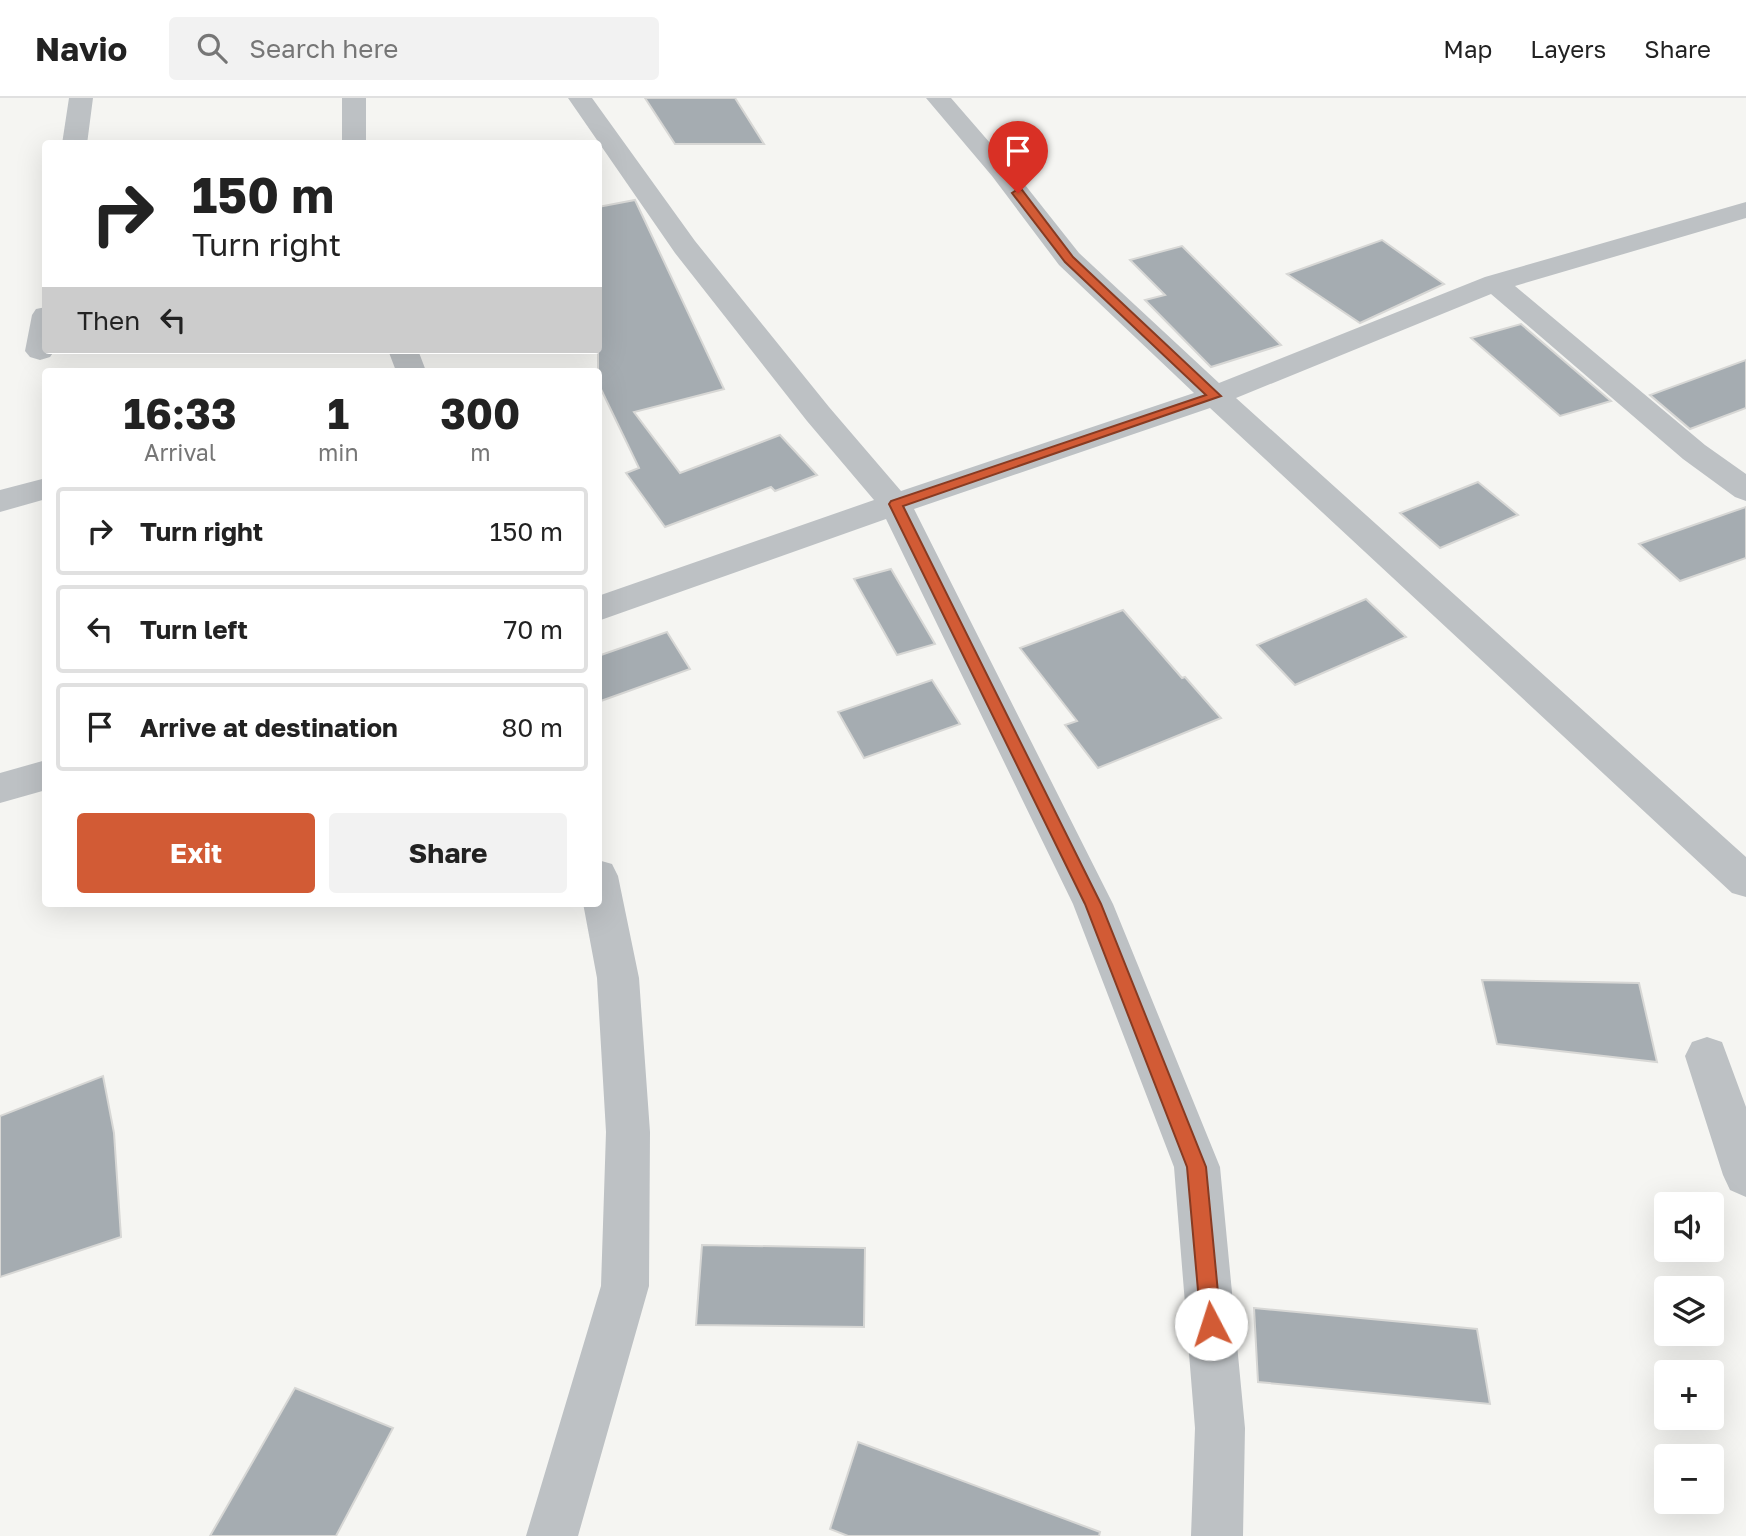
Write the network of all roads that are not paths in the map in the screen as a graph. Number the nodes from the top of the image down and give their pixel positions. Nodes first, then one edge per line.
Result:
1 (81, 98) edge
2 (354, 98) edge
3 (580, 98) edge
4 (938, 98) edge
5 (75, 140) edge
6 (354, 140) edge
7 (1746, 210) edge
8 (1495, 283) junction
9 (42, 339) edge
10 (40, 351) dead end
11 (1214, 396) junction
12 (42, 489) edge
13 (1746, 490) edge
14 (0, 501) edge
15 (895, 504) junction
16 (602, 608) edge
17 (42, 776) edge
18 (0, 788) edge
19 (1746, 881) edge
20 (602, 898) edge
21 (1707, 1056) dead end
22 (1746, 1175) edge
23 (552, 1536) edge
24 (1217, 1536) edge

1 - 5 street
2 - 6 street
3 - 15 street
4 - 11 street
7 - 8 street
8 - 11 street
8 - 13 street
9 - 10 street
11 - 15 street
11 - 19 street
12 - 14 street
15 - 16 street
15 - 24 street
17 - 18 street
20 - 23 street
21 - 22 street

